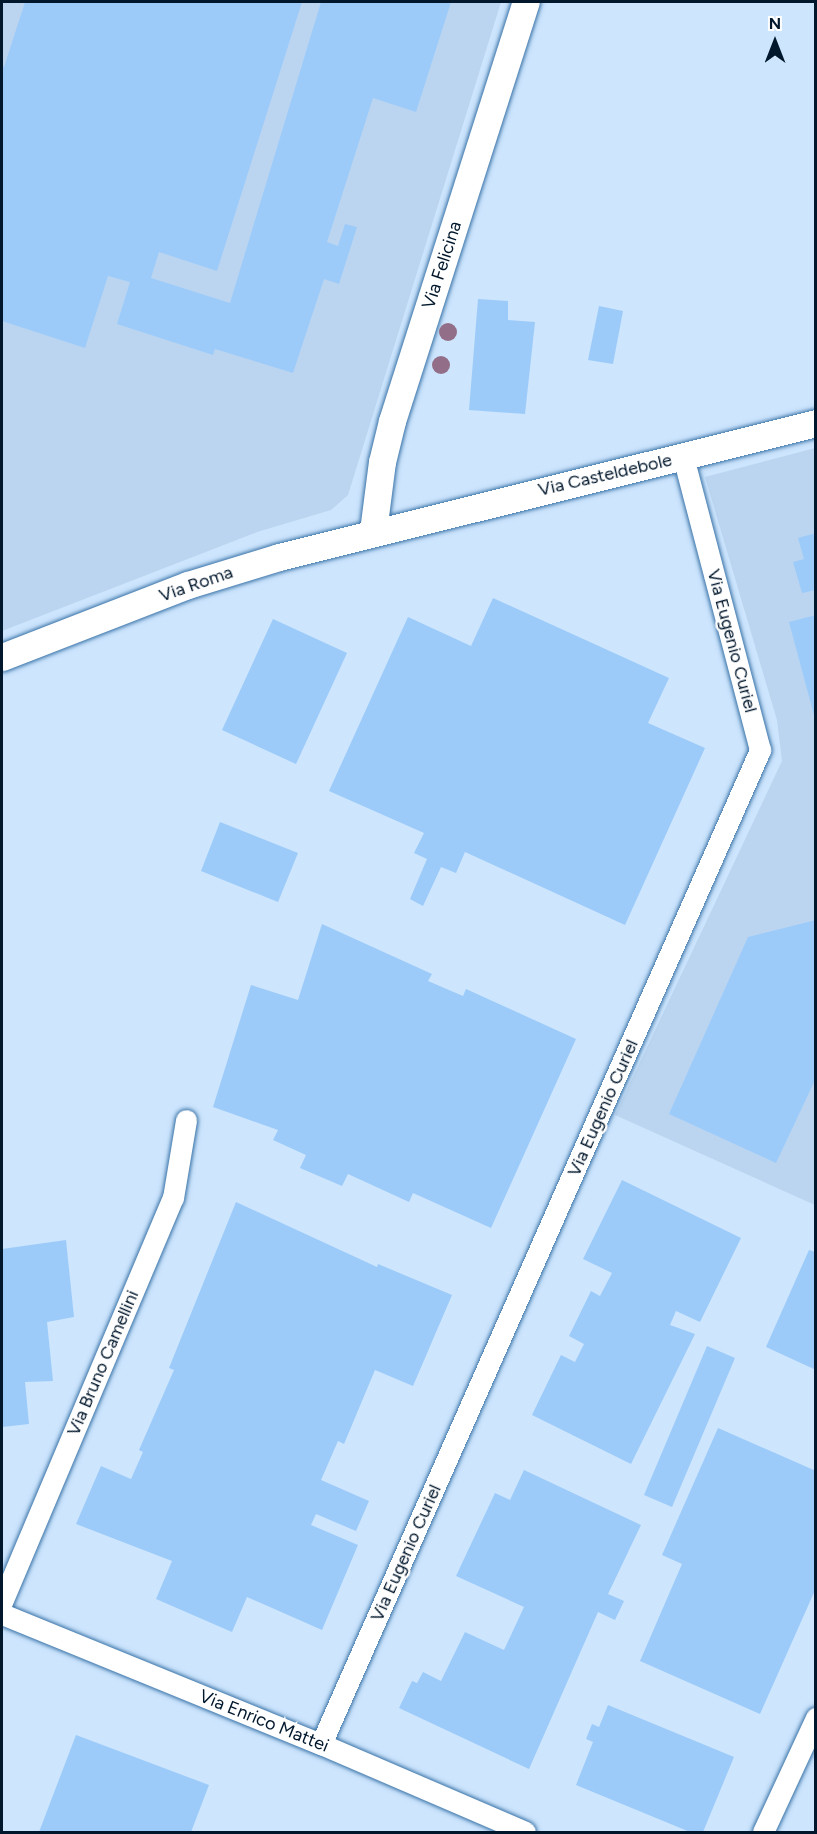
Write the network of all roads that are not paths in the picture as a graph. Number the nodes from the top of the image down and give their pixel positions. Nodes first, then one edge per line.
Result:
1 (526, 2) edge
2 (816, 423) edge
3 (683, 456) junction
4 (384, 528) junction
5 (2, 657) edge
6 (186, 1120) dead end
7 (2, 1602) edge
8 (2, 1614) edge
9 (816, 1718) edge
10 (321, 1743) junction
11 (525, 1833) edge
12 (763, 1833) edge

1 - 4 street, Via Felicina
2 - 3 street, Via Casteldebole
3 - 4 street, Via Casteldebole
3 - 10 street, Via Eugenio Curiel
4 - 5 street, Via Roma
6 - 7 street, Via Bruno Camellini
8 - 10 street, Via Enrico Mattei
9 - 12 street
10 - 11 street, Via Enrico Mattei

